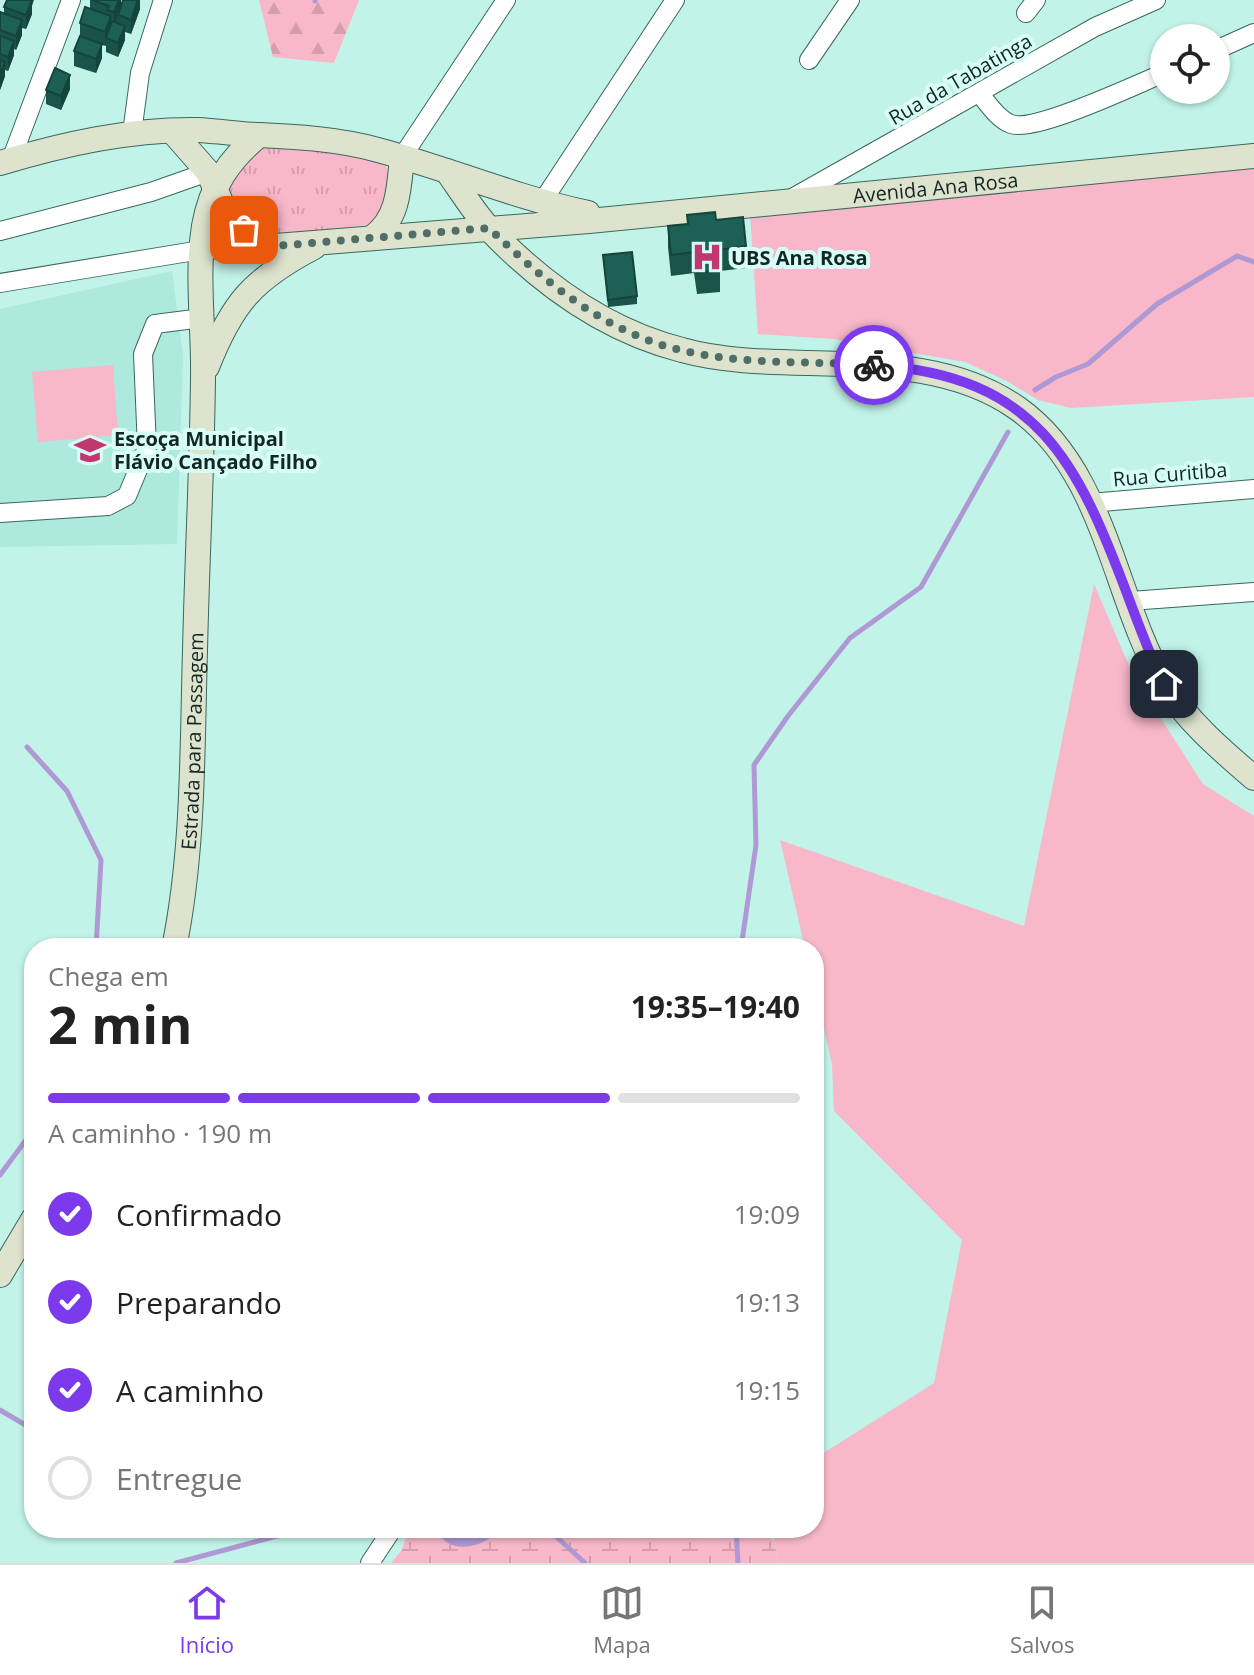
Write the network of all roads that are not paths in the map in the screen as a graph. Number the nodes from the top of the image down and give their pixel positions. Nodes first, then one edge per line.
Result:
1 (71, 0) edge
2 (163, 0) edge
3 (506, 0) edge
4 (675, 0) edge
5 (850, 0) edge
6 (1156, 0) edge
7 (1254, 33) edge
8 (1230, 44) edge
9 (809, 60) dead end
10 (1150, 79) edge
11 (980, 94) junction
12 (172, 131) junction
13 (132, 133) junction
14 (259, 135) junction
15 (391, 154) junction
16 (1254, 156) edge
17 (6, 162) edge
18 (447, 171) junction
19 (211, 179) junction
20 (787, 201) junction
21 (542, 202) junction
22 (618, 219) junction
23 (489, 228) junction
24 (0, 231) edge
25 (373, 237) junction
26 (322, 243) junction
27 (276, 246) junction
28 (201, 250) junction
29 (0, 283) edge
30 (202, 318) junction
31 (203, 377) junction
32 (1254, 489) edge
33 (1090, 503) junction
34 (0, 513) edge
35 (1254, 592) edge
36 (1130, 601) junction
37 (1254, 778) edge
38 (176, 938) edge
39 (24, 1235) edge
40 (0, 1275) edge
41 (386, 1538) edge
42 (370, 1563) edge

1 - 17 street
2 - 13 street
3 - 15 street
4 - 21 street
5 - 9 street
6 - 11 street, Rua da Tabatinga
7 - 8 street
10 - 11 street
11 - 20 street, Rua da Tabatinga
12 - 13 main road
12 - 14 main road, Avenida Ana Rosa
12 - 19 main road
13 - 17 main road
14 - 15 main road, Avenida Ana Rosa
14 - 19 main road
15 - 18 main road, Avenida Ana Rosa
15 - 25 main road
16 - 20 main road, Avenida Ana Rosa
18 - 21 main road, Avenida Ana Rosa
18 - 23 main road
19 - 24 street
19 - 27 main road
19 - 28 main road, Estrada para Passagem
20 - 22 main road, Avenida Ana Rosa
21 - 22 main road, Avenida Ana Rosa
22 - 23 main road, Avenida Ana Rosa
23 - 25 main road, Avenida Ana Rosa
23 - 33 main road
25 - 26 main road, Avenida Ana Rosa
26 - 27 main road, Avenida Ana Rosa
26 - 31 main road
27 - 28 street
28 - 29 street
28 - 30 main road, Estrada para Passagem
30 - 31 main road, Estrada para Passagem
30 - 34 street
31 - 38 main road, Estrada para Passagem
32 - 33 street, Rua Curitiba
33 - 36 main road
35 - 36 street
36 - 37 main road
39 - 40 main road
41 - 42 street

